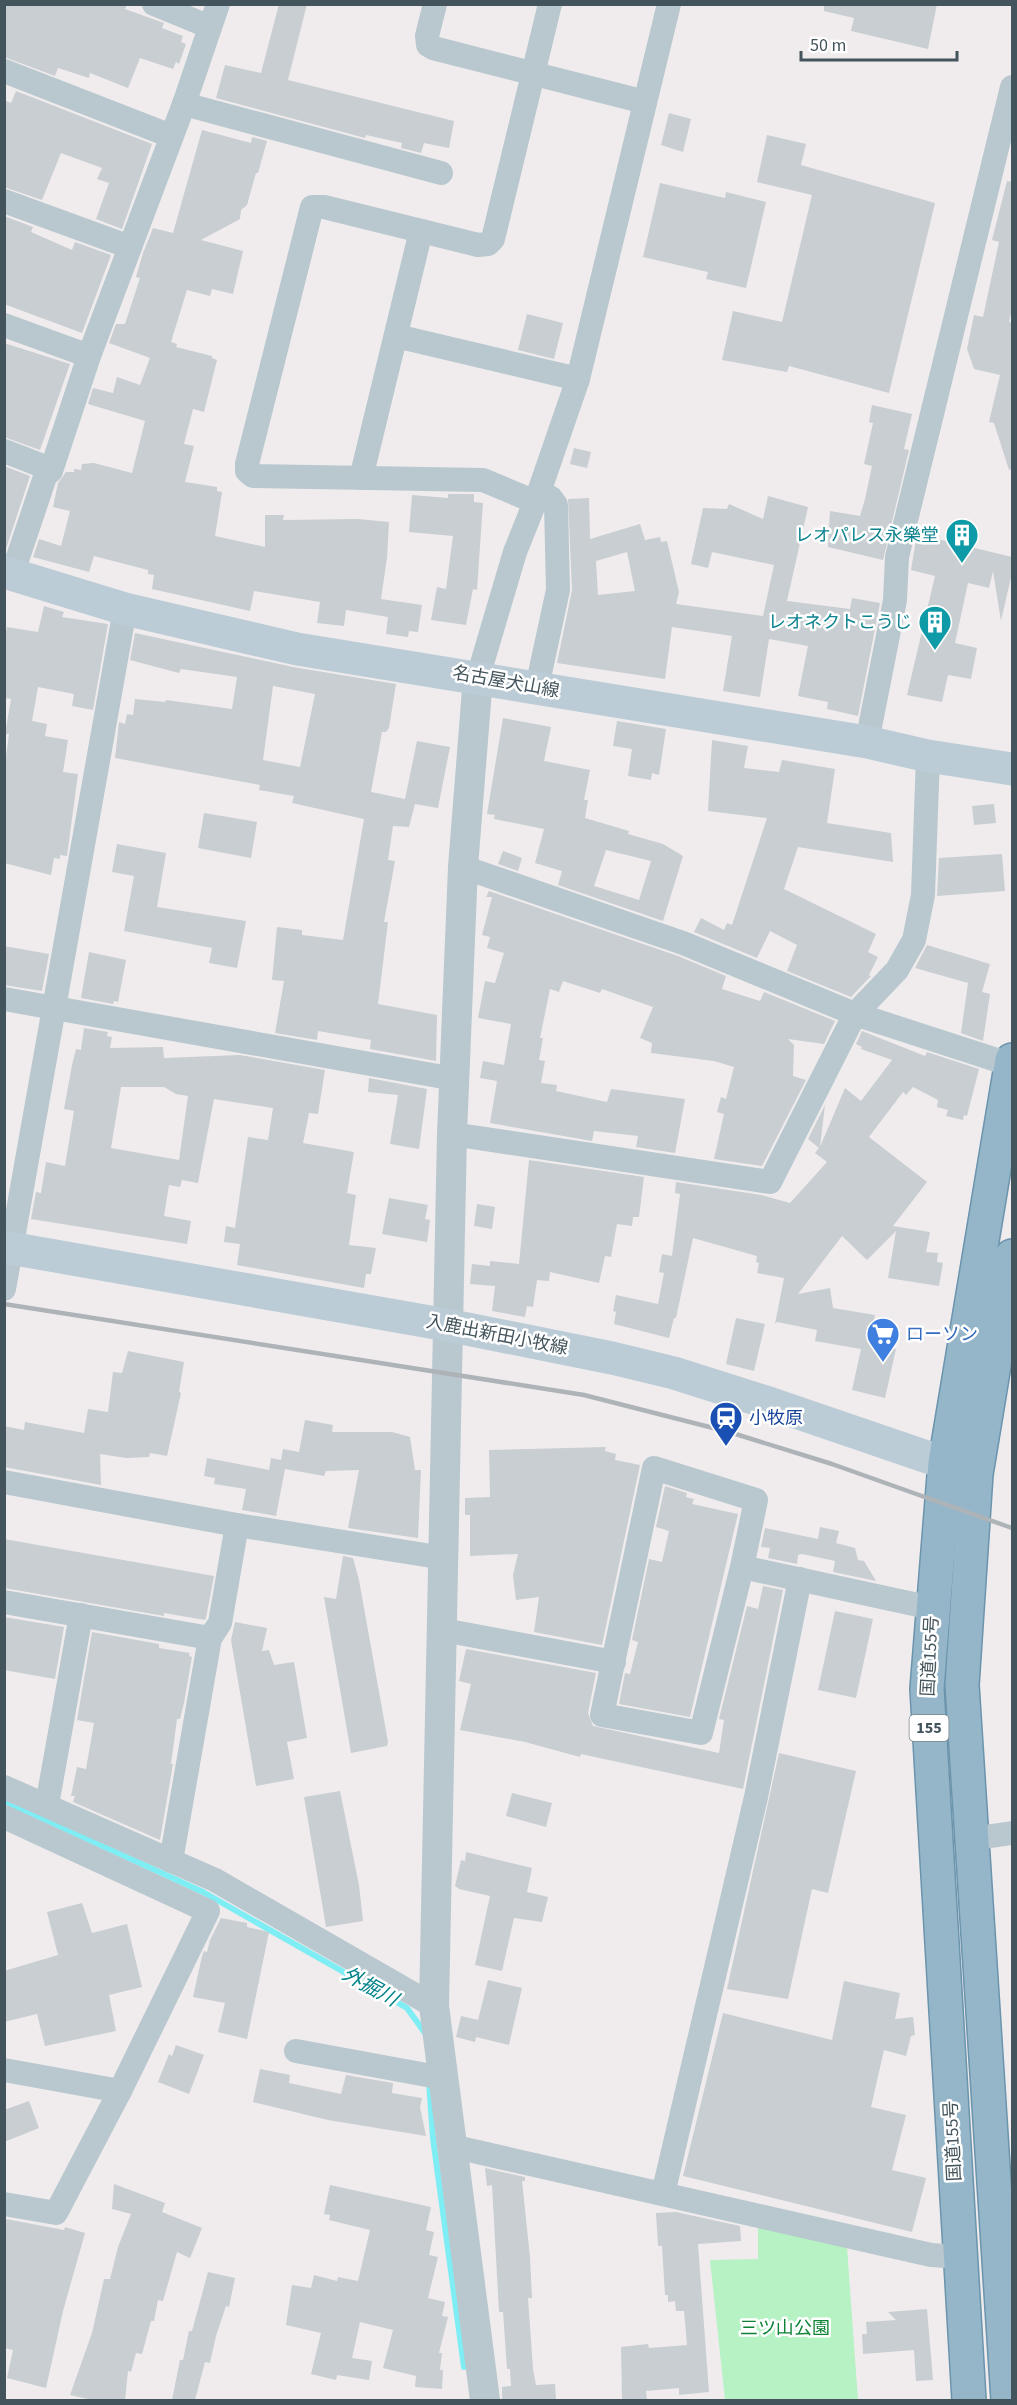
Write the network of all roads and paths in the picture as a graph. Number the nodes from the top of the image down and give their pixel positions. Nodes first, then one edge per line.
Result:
1 (154, 4) edge
2 (218, 4) edge
3 (435, 4) edge
4 (550, 4) edge
5 (669, 4) edge
6 (210, 27) junction
7 (4, 71) edge
8 (534, 73) junction
9 (1012, 87) edge
10 (645, 102) junction
11 (184, 104) junction
12 (171, 136) junction
13 (441, 173) dead end
14 (4, 201) edge
15 (421, 231) junction
16 (130, 247) junction
17 (4, 325) edge
18 (396, 336) junction
19 (89, 356) junction
20 (578, 379) junction
21 (4, 451) edge
22 (48, 468) junction
23 (361, 478) junction
24 (536, 496) junction
25 (8, 574) edge
26 (125, 609) junction
27 (478, 677) junction
28 (537, 687) junction
29 (867, 742) junction
30 (928, 756) junction
31 (1012, 769) edge
32 (463, 867) junction
33 (4, 999) edge
34 (56, 1008) junction
35 (855, 1014) junction
36 (1012, 1063) edge
37 (455, 1078) junction
38 (452, 1134) junction
39 (8, 1247) edge
40 (1012, 1256) edge
41 (4, 1289) edge
42 (447, 1325) junction
43 (945, 1463) junction
44 (976, 1474) junction
45 (4, 1482) edge
46 (237, 1525) junction
47 (444, 1558) junction
48 (742, 1567) junction
49 (800, 1579) junction
50 (4, 1602) edge
51 (932, 1608) junction
52 (81, 1616) junction
53 (443, 1630) junction
54 (210, 1638) junction
55 (614, 1662) junction
56 (4, 1787) edge
57 (47, 1805) junction
58 (4, 1817) edge
59 (1012, 1833) edge
60 (971, 1839) junction
61 (171, 1861) junction
62 (215, 1880) junction
63 (203, 1908) junction
64 (434, 2006) junction
65 (296, 2051) dead end
66 (4, 2070) edge
67 (443, 2078) junction
68 (120, 2091) junction
69 (451, 2145) junction
70 (663, 2194) junction
71 (4, 2204) edge
72 (960, 2257) junction
73 (1006, 2260) edge
74 (1008, 2347) edge
75 (485, 2400) edge
76 (969, 2400) edge
77 (1008, 2400) edge

1 - 6 street
2 - 6 street
3 - 8 street
4 - 8 street
5 - 10 street
6 - 11 street
7 - 12 street
8 - 10 street
8 - 15 street
9 - 29 street
10 - 20 street
11 - 12 street
11 - 13 street
12 - 16 street
14 - 16 street
15 - 18 street
15 - 23 street
16 - 19 street
17 - 19 street
18 - 20 street
18 - 23 street
19 - 22 street
20 - 24 street
21 - 22 street
22 - 25 street
23 - 24 street
24 - 27 street
24 - 28 street
25 - 26 main road, 名古屋犬山線
26 - 27 main road, 名古屋犬山線
26 - 34 street
27 - 28 main road, 名古屋犬山線
27 - 32 street
28 - 29 main road, 名古屋犬山線
29 - 30 main road, 名古屋犬山線
30 - 31 main road, 名古屋犬山線
30 - 35 street
32 - 35 street
32 - 37 street
33 - 34 street
34 - 37 street
34 - 39 street
35 - 36 street
35 - 38 street
36 - 43 highway, 国道155号 / 155
37 - 38 street
38 - 42 street
39 - 41 street
39 - 42 main road, 入鹿出新田小牧線
40 - 44 highway, 国道155号 / 155
42 - 43 main road, 入鹿出新田小牧線
42 - 47 street
43 - 44 main road, 入鹿出新田小牧線
43 - 51 highway, 国道155号 / 155
44 - 60 highway, 国道155号 / 155
45 - 46 street
46 - 47 street
46 - 54 street
47 - 53 street
48 - 49 street
48 - 55 street
48 - 55 street
49 - 51 street
49 - 70 street
50 - 52 street
51 - 72 highway, 国道155号 / 155
52 - 54 street
52 - 57 street
53 - 55 street
53 - 64 street
54 - 61 street
56 - 57 street
57 - 61 street
58 - 63 street
59 - 60 street
60 - 73 highway, 国道155号 / 155
61 - 62 street
62 - 63 street
62 - 64 street
63 - 68 street
64 - 67 street
65 - 67 street
66 - 68 street
67 - 69 street
68 - 71 street
69 - 70 street
69 - 75 street
70 - 72 street
72 - 76 highway, 国道155号 / 155
73 - 74 highway, 国道155号 / 155
74 - 77 highway, 国道155号 / 155

